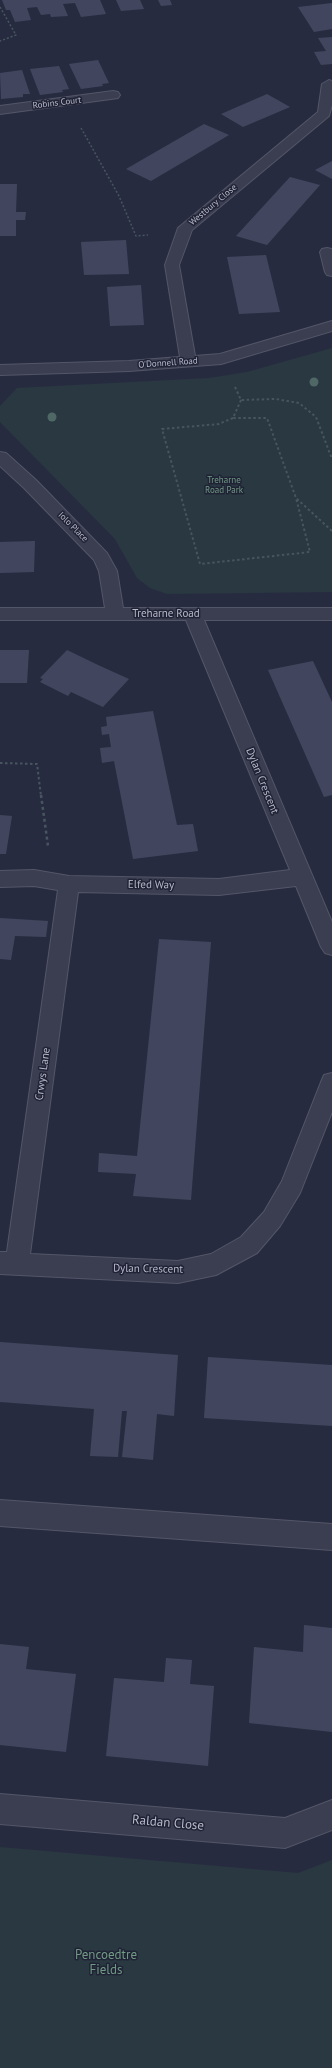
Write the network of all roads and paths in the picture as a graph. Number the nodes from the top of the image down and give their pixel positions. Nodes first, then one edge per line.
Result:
1 (0, 7) edge
2 (0, 41) edge
3 (329, 84) dead end
4 (113, 95) dead end
5 (66, 101) junction
6 (0, 110) edge
7 (183, 234) junction
8 (327, 252) dead end
9 (332, 272) edge
10 (332, 326) edge
11 (221, 359) junction
12 (188, 361) junction
13 (0, 370) edge
14 (241, 400) junction
15 (233, 418) junction
16 (0, 457) edge
17 (332, 459) edge
18 (296, 498) junction
19 (332, 531) edge
20 (0, 614) edge
21 (115, 614) junction
22 (192, 614) junction
23 (332, 614) edge
24 (0, 763) edge
25 (301, 878) junction
26 (0, 879) edge
27 (69, 884) junction
28 (332, 947) edge
29 (332, 1082) edge
30 (9, 1264) edge
31 (0, 1513) edge
32 (332, 1537) edge
33 (0, 1809) edge
34 (332, 1815) edge

1 - 2 path
3 - 7 street, Westbury Close
4 - 5 street, Robins Court
5 - 6 street, Robins Court
5 - 7 path
7 - 12 street, Westbury Close
8 - 9 street
10 - 11 street, O'Donnell Road
11 - 12 street, O'Donnell Road
11 - 14 path
12 - 13 street, O'Donnell Road
14 - 15 path
14 - 17 path
15 - 18 path
15 - 18 path
16 - 21 street, Iolo Place
18 - 19 path
20 - 21 street, Treharne Road
21 - 22 street, Treharne Road
22 - 23 street, Treharne Road
22 - 25 street, Dylan Crescent
24 - 27 path
25 - 27 street, Elfed Way
25 - 28 street, Dylan Crescent
26 - 27 street, Elfed Way
27 - 30 street, Crwys Lane
29 - 30 street, Dylan Crescent
31 - 32 street
33 - 34 street, Raldan Close

